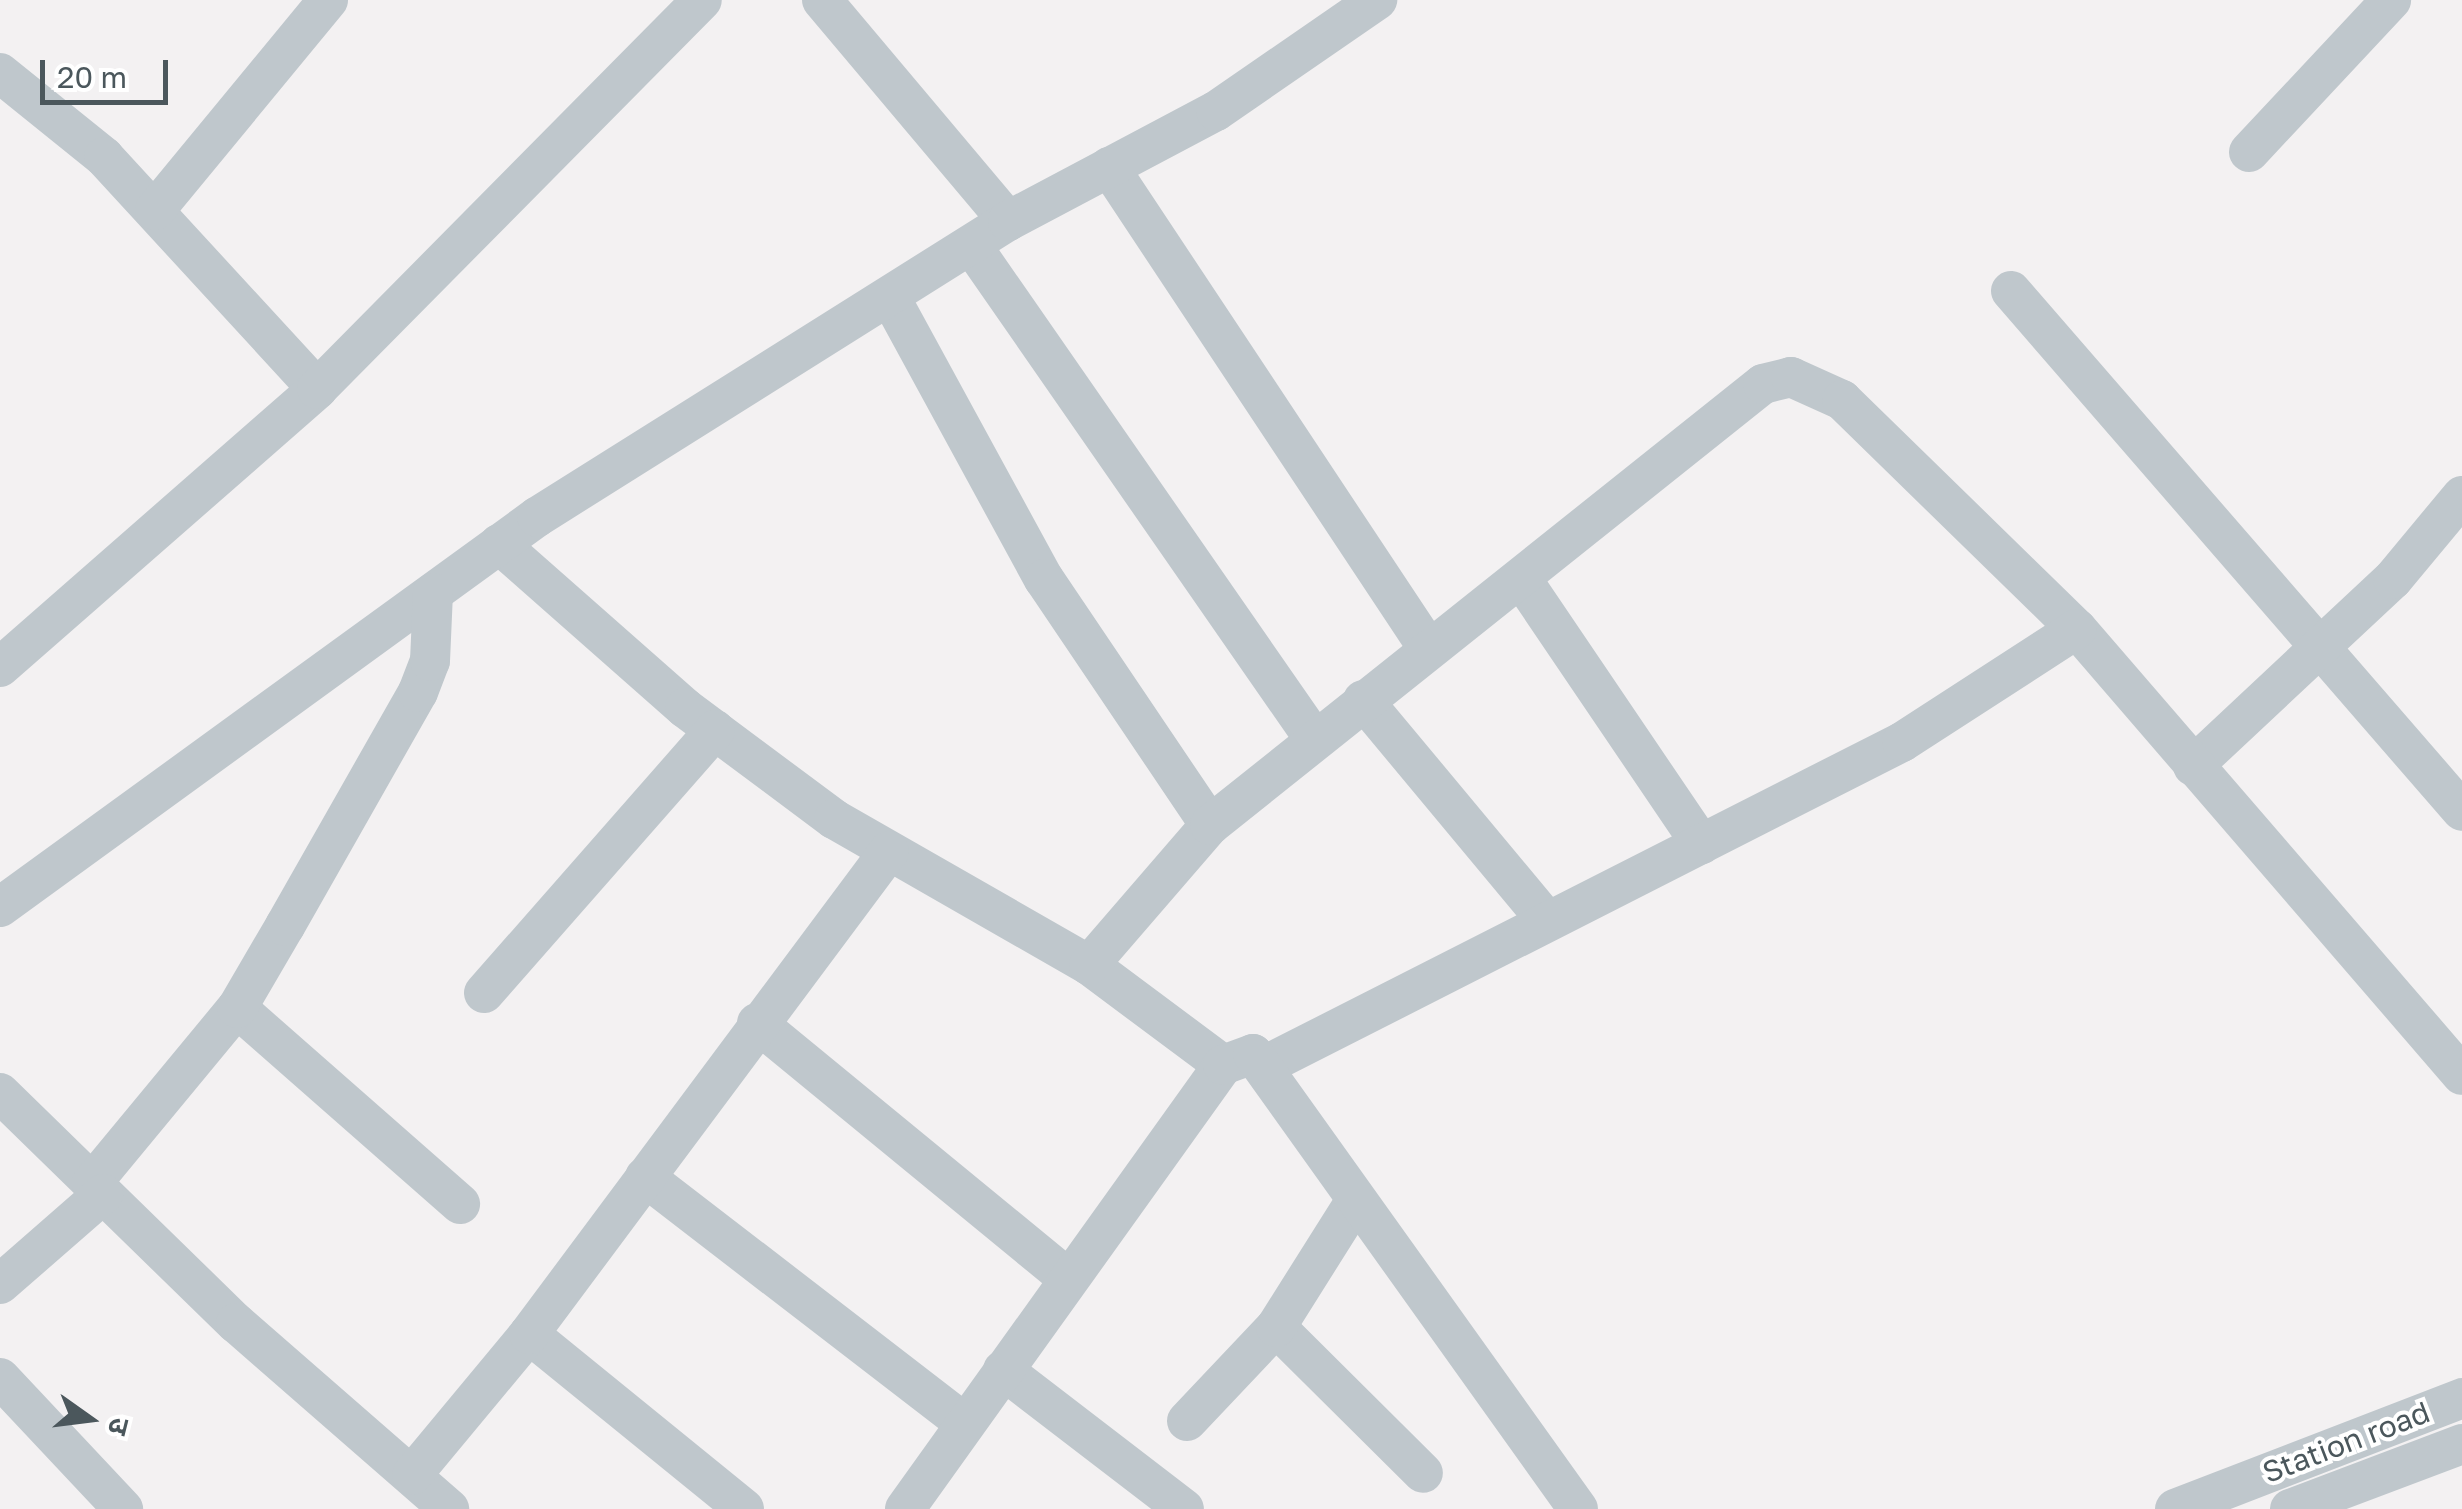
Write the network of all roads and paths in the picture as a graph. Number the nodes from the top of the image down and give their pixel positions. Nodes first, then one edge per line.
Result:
1 (328, 0) edge
2 (702, 0) edge
3 (822, 0) edge
4 (1377, 0) edge
5 (2392, 0) edge
6 (0, 74) edge
7 (2248, 152) dead end
8 (1109, 167) junction
9 (155, 210) junction
10 (1008, 221) junction
11 (972, 246) junction
12 (2011, 291) dead end
13 (890, 297) junction
14 (317, 389) junction
15 (2461, 498) edge
16 (500, 544) junction
17 (1522, 581) junction
18 (432, 594) junction
19 (2077, 629) junction
20 (2325, 645) junction
21 (1428, 648) junction
22 (2, 660) edge
23 (1363, 700) junction
24 (714, 730) junction
25 (1315, 740) junction
26 (2193, 766) junction
27 (2462, 812) edge
28 (1210, 825) junction
29 (1701, 844) junction
30 (889, 851) junction
31 (0, 907) edge
32 (1546, 920) junction
33 (1090, 965) junction
34 (484, 992) dead end
35 (238, 1008) junction
36 (757, 1023) junction
37 (1268, 1064) junction
38 (1222, 1065) junction
39 (2462, 1075) edge
40 (0, 1093) edge
41 (645, 1177) junction
42 (98, 1189) junction
43 (1356, 1200) junction
44 (460, 1204) dead end
45 (1068, 1278) junction
46 (0, 1284) edge
47 (1276, 1327) junction
48 (529, 1334) junction
49 (1003, 1370) junction
50 (0, 1378) edge
51 (2462, 1398) edge
52 (1187, 1422) dead end
53 (965, 1423) junction
54 (2462, 1444) edge
55 (1423, 1473) dead end
56 (422, 1495) edge
57 (123, 1509) edge
58 (744, 1509) edge
59 (905, 1509) edge
60 (1184, 1509) edge
61 (1578, 1509) edge
62 (2175, 1509) edge
63 (2290, 1509) edge

1 - 9 street
2 - 14 street
3 - 10 street
4 - 8 street
5 - 7 street
6 - 9 street
8 - 10 street
8 - 21 street
9 - 14 street
10 - 11 street
11 - 13 street
11 - 25 street
12 - 20 street
13 - 16 street
13 - 28 street
14 - 22 street
15 - 20 street
16 - 18 street
16 - 24 street
17 - 19 street
17 - 21 street
17 - 29 street
18 - 31 street
18 - 35 street
19 - 26 street
19 - 29 street
20 - 26 street
20 - 27 street
21 - 23 street
23 - 25 street
23 - 32 street
24 - 30 street
24 - 34 street
25 - 28 street
26 - 39 street
28 - 33 street
29 - 32 street
30 - 33 street
30 - 36 street
32 - 37 street
33 - 38 street
35 - 42 street
35 - 44 street
36 - 41 street
36 - 45 street
37 - 38 street
37 - 43 street
38 - 45 street
40 - 42 street
41 - 48 street
41 - 53 street
42 - 46 street
42 - 56 street
43 - 47 street
43 - 61 street
45 - 49 street
47 - 52 street
47 - 55 street
48 - 56 street
48 - 58 street
49 - 53 street
49 - 60 street
50 - 57 street
51 - 62 street, Station road
53 - 59 street
54 - 63 street, Station road

